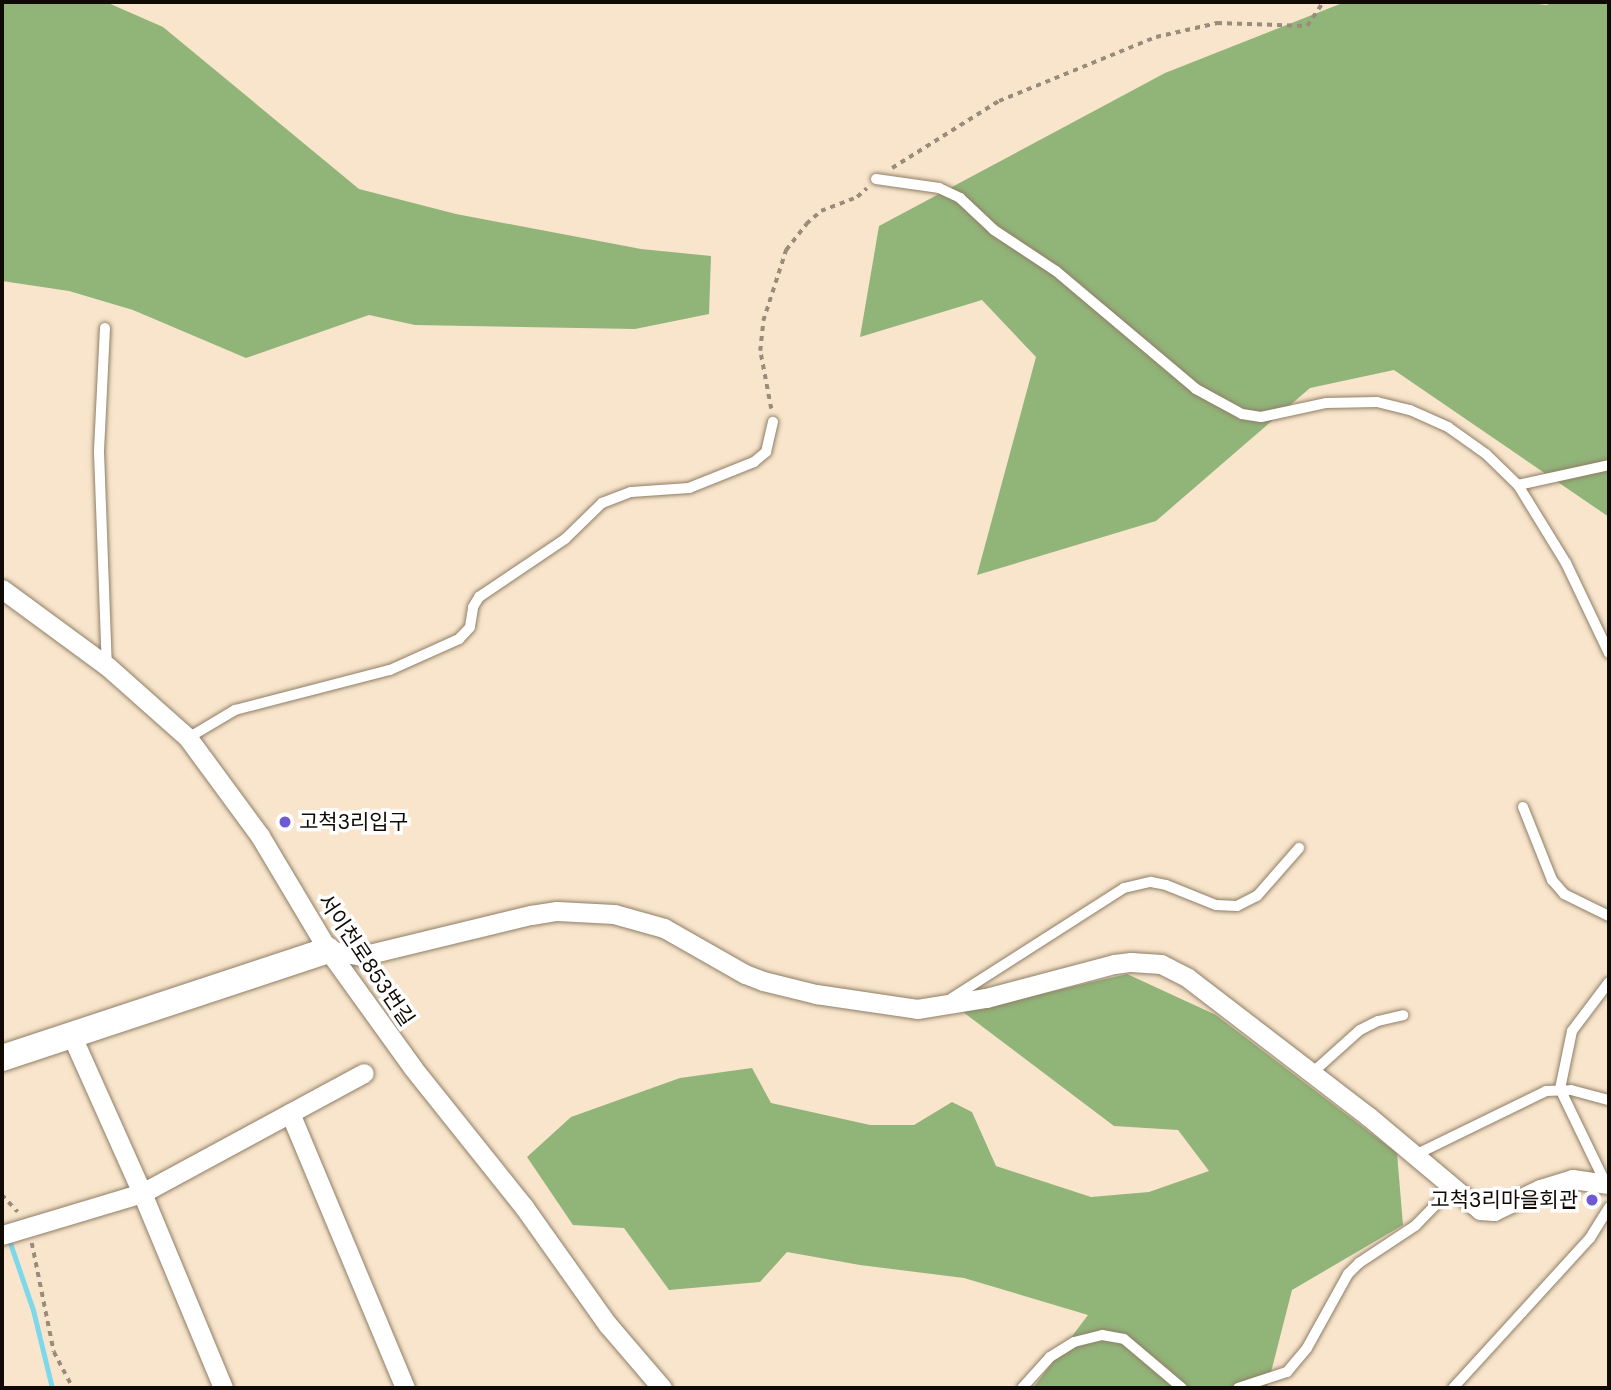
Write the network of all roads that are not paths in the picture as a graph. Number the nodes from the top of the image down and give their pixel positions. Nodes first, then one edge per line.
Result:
1 (876, 179) road end
2 (105, 328) dead end
3 (773, 422) road end
4 (1609, 465) edge
5 (1518, 485) junction
6 (2, 589) edge
7 (1609, 653) edge
8 (107, 666) junction
9 (188, 738) junction
10 (1523, 807) dead end
11 (1299, 848) dead end
12 (1609, 916) edge
13 (328, 950) junction
14 (1609, 982) edge
15 (936, 1007) junction
16 (1403, 1015) dead end
17 (71, 1034) junction
18 (2, 1058) edge
19 (364, 1073) dead end
20 (1312, 1073) junction
21 (1560, 1089) junction
22 (1609, 1100) edge
23 (290, 1113) junction
24 (1415, 1155) junction
25 (1607, 1183) edge
26 (1451, 1189) junction
27 (142, 1193) junction
28 (1609, 1208) edge
29 (17, 1230) edge
30 (223, 1388) edge
31 (405, 1388) edge
32 (662, 1388) edge
33 (1022, 1388) edge
34 (1182, 1388) edge
35 (1238, 1388) edge
36 (1453, 1388) edge

1 - 5 lane
2 - 8 lane
3 - 9 lane
4 - 5 lane
5 - 7 lane
6 - 8 street, 서이천로853번길
8 - 9 street, 서이천로853번길
9 - 13 street, 서이천로853번길
10 - 12 lane
11 - 15 lane
13 - 15 street
13 - 17 street
13 - 32 street, 서이천로853번길
14 - 21 lane
15 - 20 street
16 - 20 lane
17 - 18 street
17 - 27 street
19 - 23 street
20 - 24 street
21 - 22 lane
21 - 24 lane
21 - 25 lane
23 - 27 street
23 - 31 street
24 - 26 street
25 - 26 street
26 - 35 lane
27 - 29 street
27 - 30 street
28 - 36 lane
33 - 34 lane

